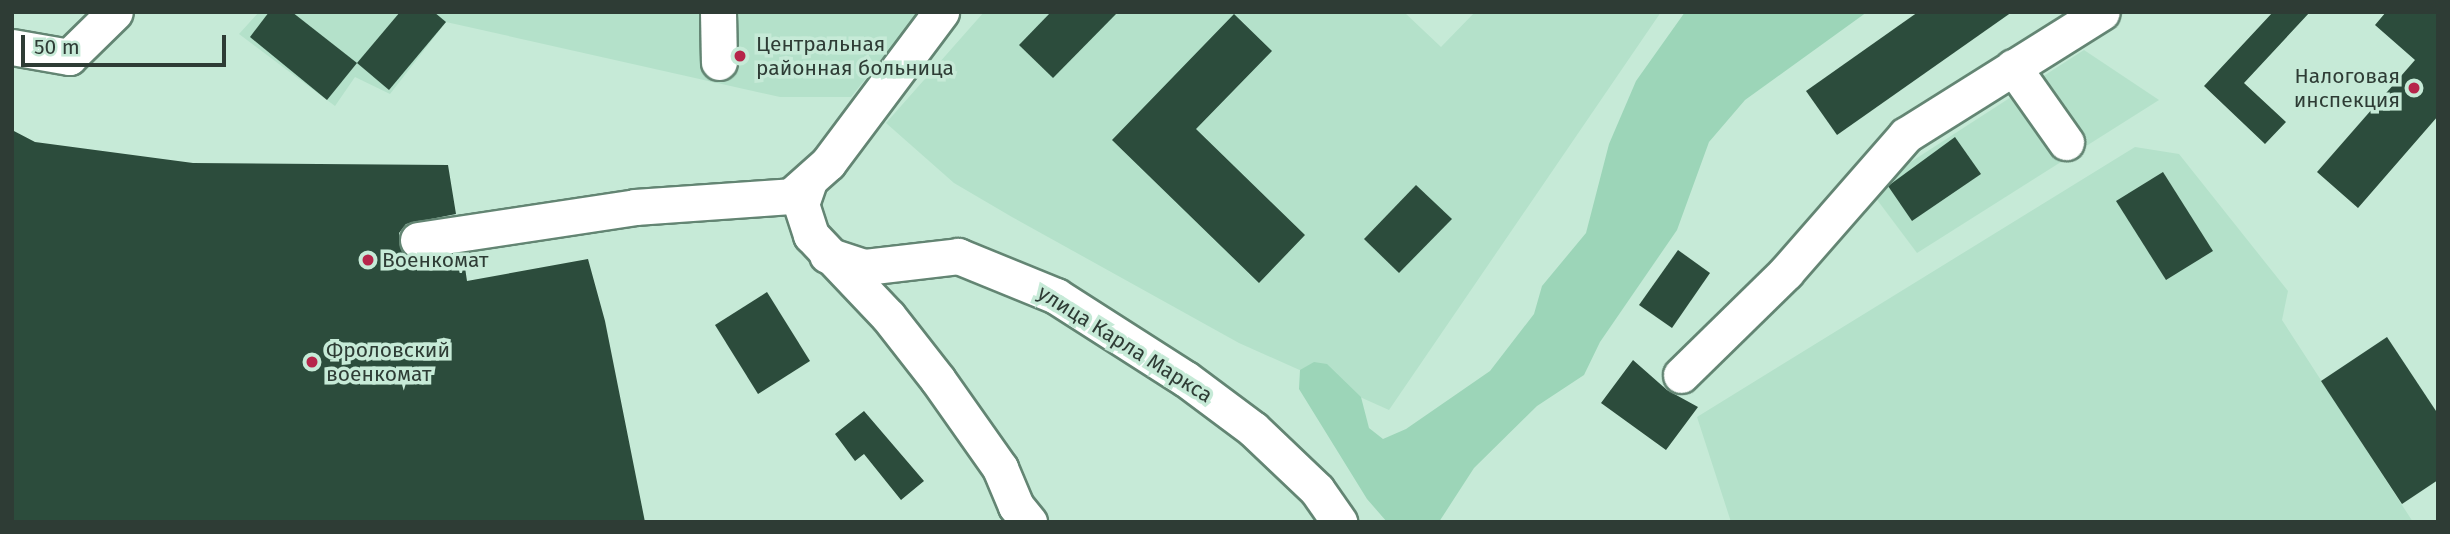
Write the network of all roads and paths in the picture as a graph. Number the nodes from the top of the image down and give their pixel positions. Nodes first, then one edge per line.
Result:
1 (115, 12) edge
2 (718, 12) edge
3 (941, 12) edge
4 (2102, 12) edge
5 (12, 47) edge
6 (719, 62) dead end
7 (2013, 67) junction
8 (2066, 142) dead end
9 (808, 184) junction
10 (418, 240) dead end
11 (827, 255) junction
12 (1681, 375) dead end
13 (1021, 516) edge
14 (1339, 522) edge

1 - 5 street
2 - 6 street
3 - 9 street
4 - 7 street
7 - 8 street
7 - 12 street
9 - 10 street
9 - 11 street
11 - 13 street
11 - 14 street, улица Карла Маркса

